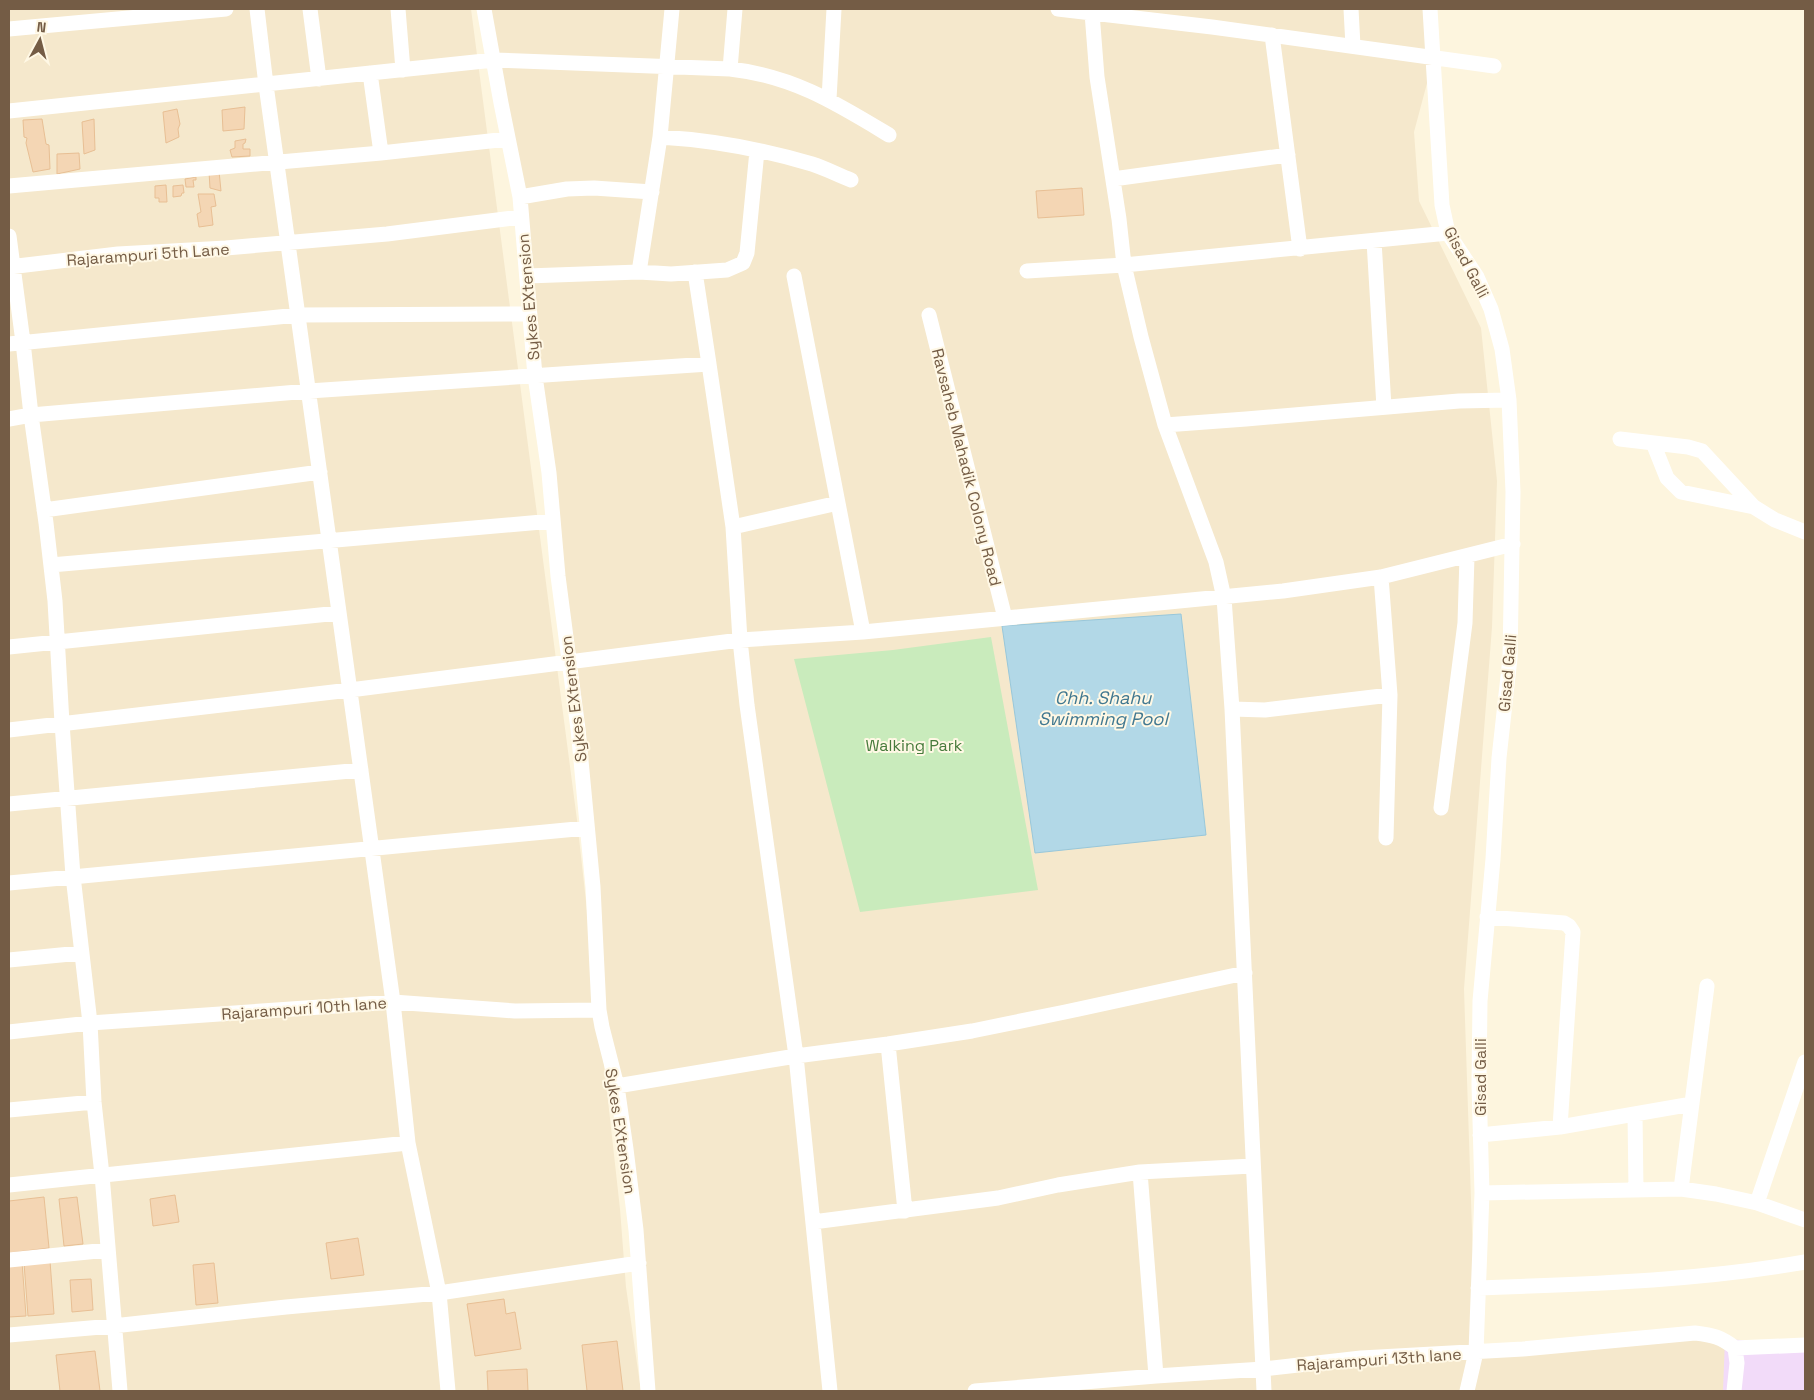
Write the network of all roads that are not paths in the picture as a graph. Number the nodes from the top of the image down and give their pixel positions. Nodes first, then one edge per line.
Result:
1 (226, 9) edge
2 (257, 9) edge
3 (310, 9) edge
4 (398, 9) edge
5 (484, 9) edge
6 (672, 9) edge
7 (735, 9) edge
8 (834, 9) edge
9 (1058, 9) edge
10 (1351, 9) edge
11 (1430, 9) edge
12 (1092, 13) junction
13 (9, 29) edge
14 (1272, 35) junction
15 (1353, 46) junction
16 (1434, 57) junction
17 (494, 60) junction
18 (1494, 66) dead end
19 (667, 68) junction
20 (403, 70) junction
21 (730, 70) junction
22 (370, 73) junction
23 (319, 79) junction
24 (266, 84) junction
25 (829, 99) junction
26 (9, 111) edge
27 (889, 135) dead end
28 (660, 137) junction
29 (508, 139) junction
30 (757, 151) junction
31 (381, 153) junction
32 (1288, 155) junction
33 (277, 163) junction
34 (1113, 179) junction
35 (852, 180) dead end
36 (9, 186) edge
37 (652, 192) junction
38 (520, 197) junction
39 (521, 216) junction
40 (1448, 233) junction
41 (9, 236) edge
42 (1374, 241) junction
43 (288, 243) junction
44 (1300, 249) junction
45 (1124, 265) junction
46 (11, 267) edge
47 (1028, 271) dead end
48 (639, 272) junction
49 (695, 272) junction
50 (527, 276) junction
51 (794, 276) dead end
52 (530, 314) junction
53 (298, 315) junction
54 (929, 315) dead end
55 (16, 343) edge
56 (709, 364) junction
57 (535, 376) junction
58 (309, 391) junction
59 (1509, 400) junction
60 (1384, 407) junction
61 (31, 415) junction
62 (9, 419) edge
63 (1165, 425) junction
64 (1620, 439) dead end
65 (1653, 443) junction
66 (320, 472) junction
67 (838, 503) junction
68 (1754, 507) junction
69 (44, 510) junction
70 (553, 521) junction
71 (733, 527) junction
72 (1805, 532) edge
73 (330, 541) junction
74 (1513, 544) junction
75 (1467, 556) junction
76 (51, 564) junction
77 (1381, 577) junction
78 (1224, 598) junction
79 (339, 613) junction
80 (1005, 618) junction
81 (863, 632) junction
82 (740, 640) junction
83 (57, 642) junction
84 (9, 647) edge
85 (568, 662) junction
86 (350, 690) junction
87 (1390, 695) junction
88 (1232, 709) junction
89 (62, 723) junction
90 (9, 730) edge
91 (361, 770) junction
92 (69, 799) junction
93 (9, 804) edge
94 (1441, 808) dead end
95 (587, 828) junction
96 (1386, 838) dead end
97 (372, 848) junction
98 (74, 876) junction
99 (9, 883) edge
100 (1488, 917) junction
101 (81, 953) junction
102 (9, 960) edge
103 (1245, 974) junction
104 (1707, 986) dead end
105 (392, 1002) junction
106 (599, 1010) junction
107 (90, 1023) junction
108 (9, 1032) edge
109 (888, 1044) junction
110 (796, 1056) junction
111 (1804, 1070) edge
112 (617, 1086) junction
113 (94, 1102) junction
114 (1692, 1104) junction
115 (9, 1110) edge
116 (1635, 1114) junction
117 (1560, 1127) junction
118 (1480, 1135) junction
119 (408, 1143) junction
120 (1252, 1166) junction
121 (1140, 1172) junction
122 (102, 1175) junction
123 (9, 1185) edge
124 (1681, 1189) junction
125 (1636, 1190) junction
126 (1482, 1193) junction
127 (1757, 1203) junction
128 (905, 1211) junction
129 (1805, 1220) edge
130 (813, 1222) junction
131 (108, 1250) junction
132 (9, 1260) edge
133 (1805, 1262) edge
134 (639, 1263) junction
135 (1478, 1288) junction
136 (439, 1292) junction
137 (113, 1326) junction
138 (9, 1335) edge
139 (1805, 1345) edge
140 (1735, 1348) junction
141 (1476, 1352) junction
142 (1263, 1369) junction
143 (1156, 1376) junction
144 (1092, 1386) edge
145 (120, 1391) edge
146 (448, 1391) edge
147 (648, 1391) edge
148 (830, 1391) edge
149 (975, 1391) edge
150 (1264, 1391) edge
151 (1467, 1391) edge
152 (1734, 1391) edge

1 - 13 street
2 - 24 street
3 - 23 street
4 - 20 street
5 - 17 street, Sykes EXtension
6 - 19 street
7 - 21 street
8 - 25 street
9 - 12 street
10 - 15 street
11 - 16 street, Gisad Galli
12 - 14 street
12 - 34 street
14 - 15 street
14 - 32 street
15 - 16 street
16 - 18 street
16 - 40 street, Gisad Galli
17 - 19 street
17 - 20 street
17 - 29 street, Sykes EXtension
19 - 21 street
19 - 28 street
20 - 22 street
21 - 25 street
22 - 23 street
22 - 31 street
23 - 24 street
24 - 26 street
24 - 33 street
25 - 27 street
28 - 30 street
28 - 37 street
29 - 31 street
29 - 38 street, Sykes EXtension
30 - 35 street
30 - 49 street
31 - 33 street
32 - 34 street
32 - 44 street
33 - 36 street
33 - 43 street
34 - 45 street
37 - 38 street
37 - 48 street
38 - 39 street, Sykes EXtension
39 - 43 street, Rajarampuri 5th Lane
39 - 50 street, Sykes EXtension
40 - 42 street
40 - 59 street, Gisad Galli
41 - 46 street
42 - 44 street
42 - 60 street
43 - 46 street, Rajarampuri 5th Lane
43 - 53 street
44 - 45 street
45 - 47 street
45 - 63 street
46 - 55 street
48 - 49 street
48 - 50 street
49 - 56 street
50 - 52 street, Sykes EXtension
51 - 67 street
52 - 53 street
52 - 57 street, Sykes EXtension
53 - 55 street
53 - 58 street
54 - 80 street, Ravsaheb Mahadik Colony Road
55 - 61 street
56 - 57 street
56 - 71 street
57 - 58 street
57 - 70 street, Sykes EXtension
58 - 61 street
58 - 66 street
59 - 60 street
59 - 74 street, Gisad Galli
60 - 63 street
61 - 62 street
61 - 69 street
63 - 78 street
64 - 65 street
65 - 68 street
65 - 68 street
66 - 69 street
66 - 73 street
67 - 71 street
67 - 81 street
68 - 72 street
69 - 76 street
70 - 73 street
70 - 85 street, Sykes EXtension
71 - 82 street
73 - 76 street
73 - 79 street
74 - 75 street
74 - 100 street, Gisad Galli
75 - 77 street
75 - 94 street
76 - 83 street
77 - 78 street
77 - 87 street
78 - 80 street
78 - 88 street
79 - 83 street
79 - 86 street
80 - 81 street
81 - 82 street
82 - 85 street
82 - 110 street
83 - 84 street
83 - 89 street
85 - 86 street
85 - 95 street, Sykes EXtension
86 - 89 street
86 - 91 street
87 - 88 street
87 - 96 street
88 - 103 street
89 - 90 street
89 - 92 street
91 - 92 street
91 - 97 street
92 - 93 street
92 - 98 street
95 - 97 street
95 - 106 street, Sykes EXtension
97 - 98 street
97 - 105 street
98 - 99 street
98 - 101 street
100 - 117 street
100 - 118 street, Gisad Galli
101 - 102 street
101 - 107 street
103 - 109 street
103 - 120 street
104 - 114 street
105 - 106 street, Rajarampuri 10th lane
105 - 107 street, Rajarampuri 10th lane
105 - 119 street
106 - 112 street, Sykes EXtension
107 - 108 street, Rajarampuri 10th lane
107 - 113 street
109 - 110 street
109 - 128 street
110 - 112 street
110 - 130 street
111 - 127 street
112 - 134 street, Sykes EXtension
113 - 115 street
113 - 122 street
114 - 116 street
114 - 124 street
116 - 117 street
116 - 125 street
117 - 118 street
118 - 126 street, Gisad Galli
119 - 122 street
119 - 136 street
120 - 121 street
120 - 142 street
121 - 128 street
121 - 143 street
122 - 123 street
122 - 131 street
124 - 125 street
124 - 127 street
125 - 126 street
126 - 135 street, Gisad Galli
127 - 129 street
128 - 130 street
130 - 148 street
131 - 132 street
131 - 137 street
133 - 135 street
134 - 136 street
134 - 147 street, Sykes EXtension
135 - 141 street, Gisad Galli
136 - 137 street
136 - 146 street
137 - 138 street
137 - 145 street
139 - 140 street
140 - 141 street, Rajarampuri 13th lane
140 - 152 street
141 - 142 street, Rajarampuri 13th lane
141 - 151 street, Gisad Galli
142 - 143 street, Rajarampuri 13th lane
142 - 150 street
143 - 144 street, Rajarampuri 13th lane
144 - 149 street, Rajarampuri 13th lane

